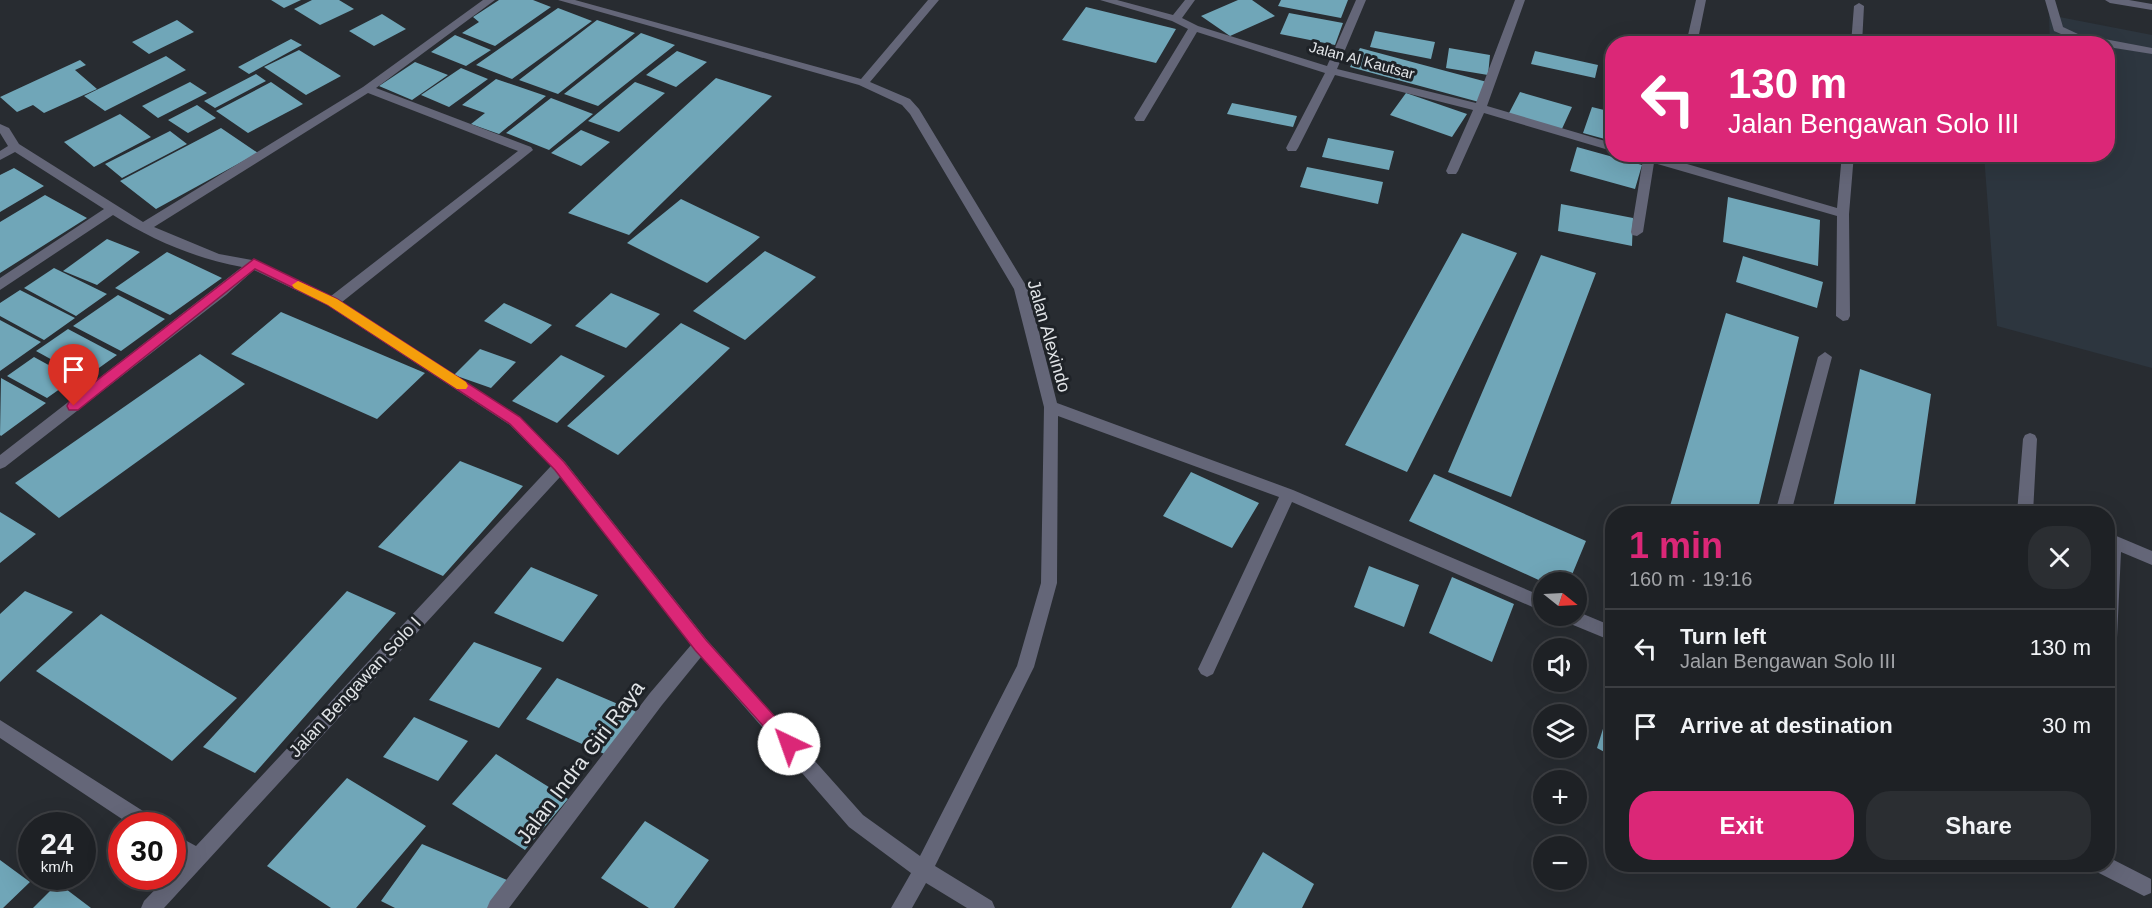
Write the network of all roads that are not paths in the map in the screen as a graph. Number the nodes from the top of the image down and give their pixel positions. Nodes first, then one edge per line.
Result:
1 (490, 0) edge
2 (563, 0) edge
3 (934, 0) edge
4 (1105, 0) edge
5 (1190, 0) edge
6 (1361, 0) edge
7 (1520, 0) edge
8 (1701, 0) edge
9 (2050, 0) edge
10 (2110, 0) edge
11 (1859, 6) dead end
12 (2152, 7) edge
13 (1176, 19) junction
14 (1194, 28) junction
15 (1693, 36) edge
16 (1857, 36) edge
17 (2073, 36) edge
18 (2115, 45) edge
19 (2152, 51) edge
20 (1331, 70) junction
21 (863, 83) junction
22 (367, 89) junction
23 (1480, 108) junction
24 (1140, 118) dead end
25 (0, 128) edge
26 (1605, 145) edge
27 (15, 147) junction
28 (1292, 148) dead end
29 (0, 156) edge
30 (1643, 162) edge
31 (1678, 162) edge
32 (1847, 162) edge
33 (1452, 171) dead end
34 (112, 210) junction
35 (1843, 214) junction
36 (143, 228) junction
37 (1637, 232) dead end
38 (254, 264) junction
39 (0, 285) edge
40 (332, 302) junction
41 (1843, 316) dead end
42 (1826, 357) dead end
43 (1051, 407) junction
44 (2030, 439) dead end
45 (0, 463) edge
46 (560, 466) junction
47 (1288, 494) junction
48 (1785, 506) edge
49 (2025, 506) edge
50 (2115, 542) edge
51 (2152, 558) edge
52 (1533, 600) edge
53 (1587, 623) edge
54 (1605, 631) edge
55 (701, 645) junction
56 (1207, 669) dead end
57 (0, 728) edge
58 (127, 812) edge
59 (186, 851) edge
60 (197, 858) junction
61 (923, 870) junction
62 (2115, 871) edge
63 (2144, 886) dead end
64 (151, 908) edge
65 (497, 908) edge
66 (901, 908) edge
67 (985, 908) edge

1 - 22 street
2 - 21 street, Jalan Alexindo
3 - 21 street
4 - 13 street, Jalan Al Kautsar
5 - 13 street
6 - 20 street
7 - 23 street
8 - 15 street
9 - 17 street
10 - 12 street
11 - 16 street
13 - 14 street, Jalan Al Kautsar
14 - 20 street, Jalan Al Kautsar
14 - 24 street
18 - 19 street
20 - 23 street, Jalan Al Kautsar
20 - 28 street
21 - 43 street, Jalan Alexindo
22 - 36 street
22 - 40 street
23 - 26 street, Jalan Al Kautsar
23 - 33 street
25 - 27 street
27 - 29 street
27 - 34 street
30 - 37 street
31 - 35 street
32 - 35 street
34 - 36 street
34 - 39 street
35 - 41 street
36 - 38 street
38 - 40 street
38 - 45 street
40 - 46 street
42 - 48 street
43 - 47 street
43 - 61 street, Jalan Alexindo
44 - 49 street
46 - 55 street
46 - 60 street, Jalan Bengawan Solo I
47 - 52 street
47 - 56 street
50 - 51 street
53 - 54 street
55 - 61 street
55 - 65 street, Jalan Indra Giri Raya
57 - 58 street
59 - 60 street
60 - 64 street, Jalan Bengawan Solo I
61 - 66 street, Jalan Alexindo
61 - 67 street
62 - 63 street

